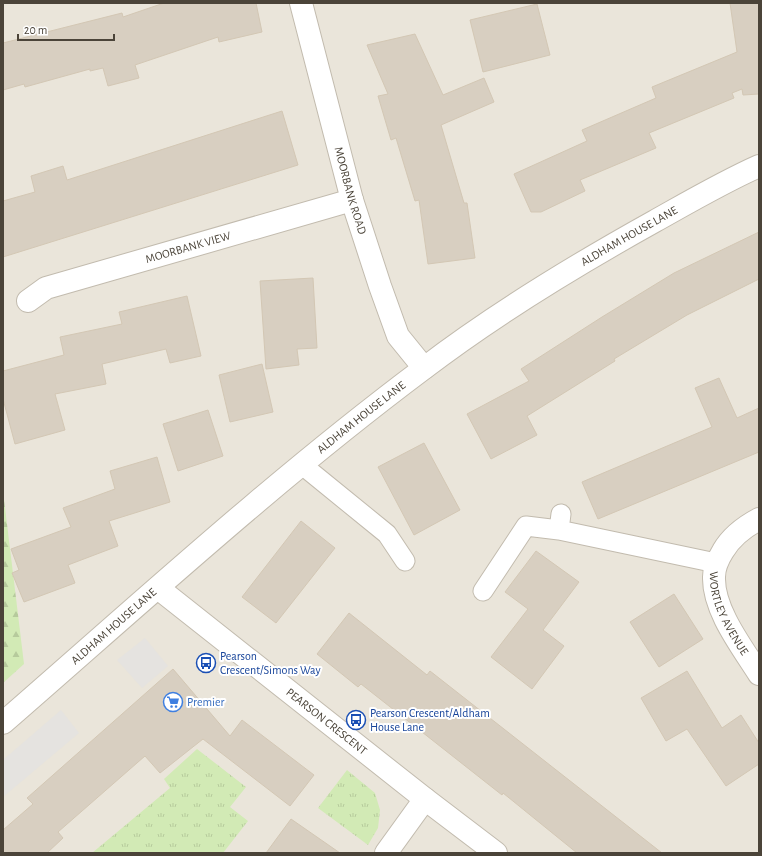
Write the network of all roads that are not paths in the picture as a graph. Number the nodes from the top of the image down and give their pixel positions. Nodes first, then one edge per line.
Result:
1 (301, 3) edge
2 (759, 166) edge
3 (352, 200) junction
4 (28, 301) dead end
5 (424, 368) junction
6 (301, 464) junction
7 (759, 519) edge
8 (405, 561) dead end
9 (716, 563) junction
10 (158, 588) junction
11 (483, 591) dead end
12 (759, 674) edge
13 (3, 723) edge
14 (425, 799) junction
15 (386, 853) edge
16 (496, 853) edge

1 - 3 street, MOORBANK ROAD
2 - 5 street, ALDHAM HOUSE LANE
3 - 4 street, MOORBANK VIEW
3 - 5 street, MOORBANK ROAD
5 - 6 street, ALDHAM HOUSE LANE
6 - 8 lane
6 - 10 street, ALDHAM HOUSE LANE
7 - 9 street, WORTLEY AVENUE
9 - 11 lane
9 - 12 street, WORTLEY AVENUE
10 - 13 street, ALDHAM HOUSE LANE
10 - 14 street, PEARSON CRESCENT
14 - 15 street
14 - 16 street, PEARSON CRESCENT

